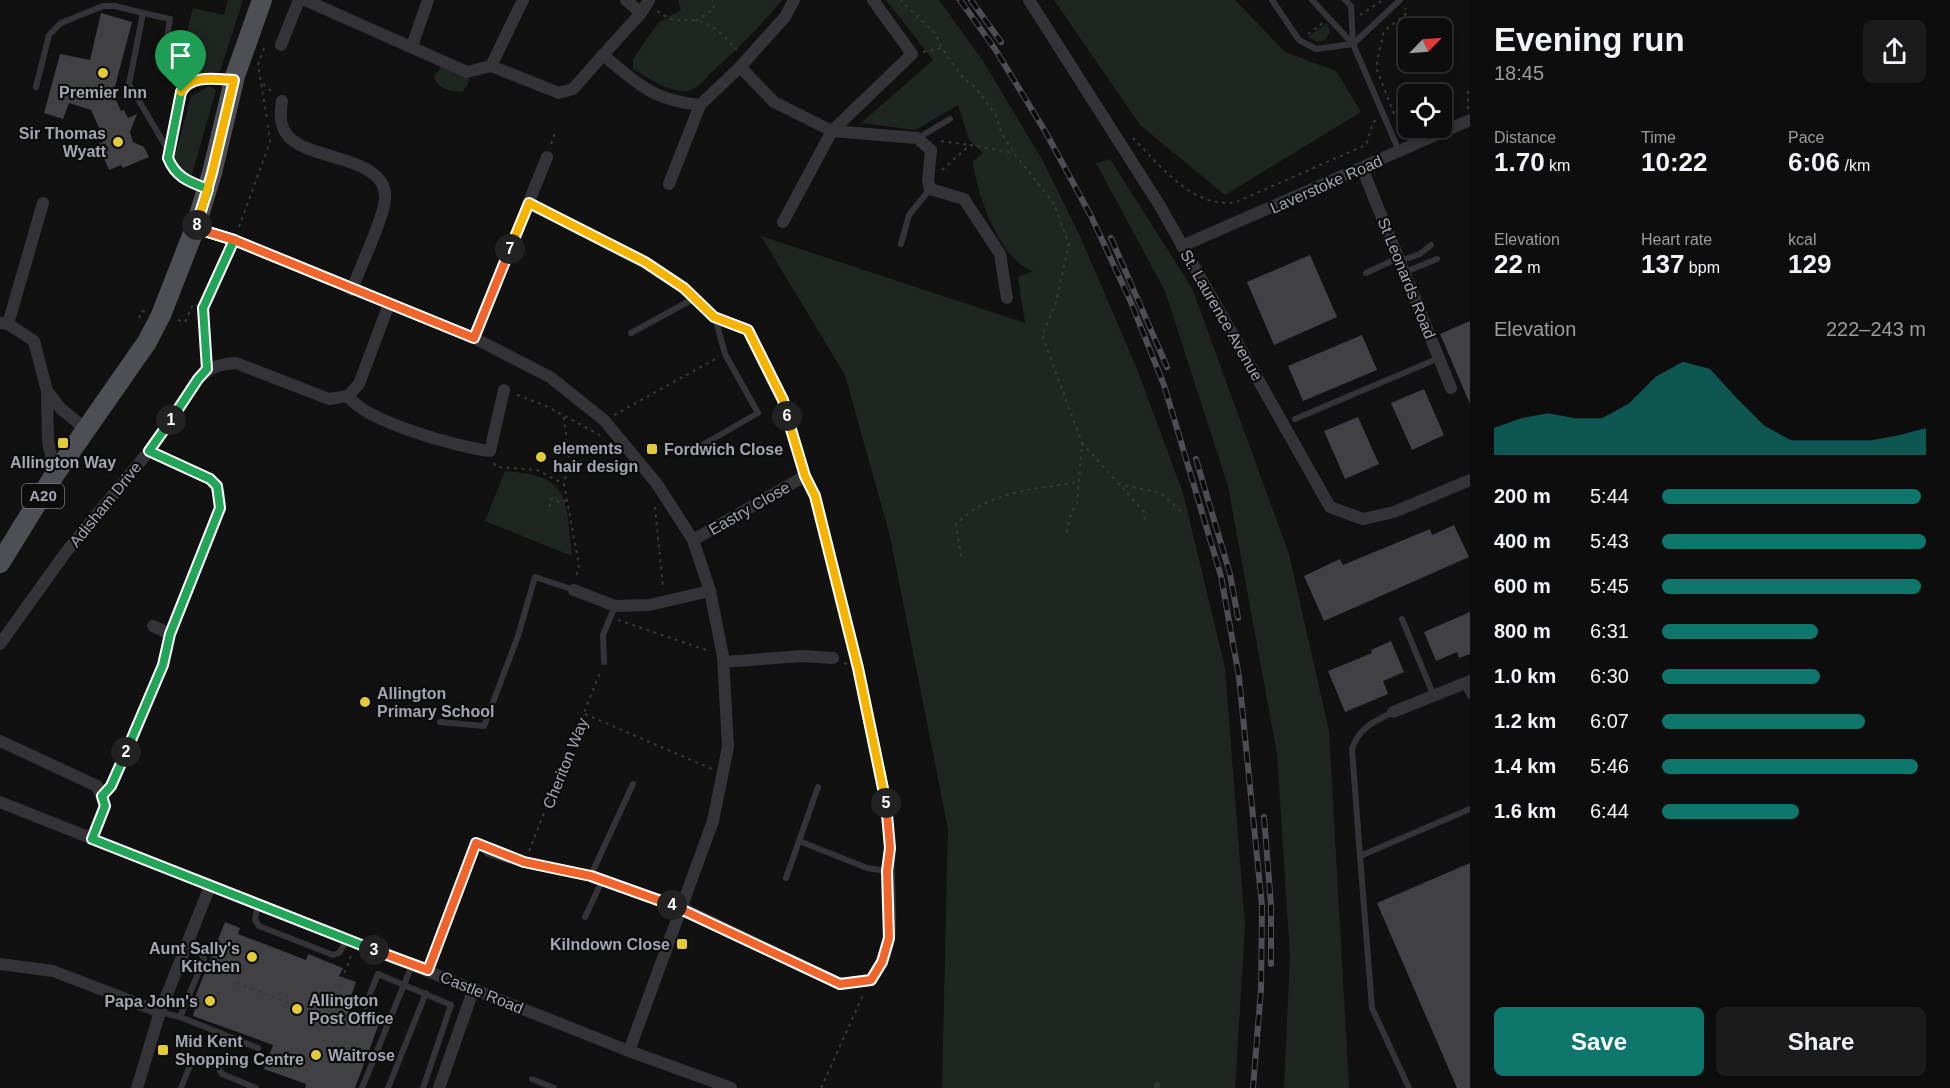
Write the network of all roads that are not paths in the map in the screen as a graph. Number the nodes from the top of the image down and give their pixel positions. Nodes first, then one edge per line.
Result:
1 (262, 0) edge
2 (299, 0) edge
3 (305, 0) edge
4 (428, 0) edge
5 (523, 0) edge
6 (626, 0) edge
7 (794, 0) edge
8 (873, 0) edge
9 (1029, 0) edge
10 (1272, 0) edge
11 (1312, 0) edge
12 (1345, 0) edge
13 (1389, 0) edge
14 (1400, 0) edge
15 (646, 5) edge
16 (1394, 7) junction
17 (143, 13) junction
18 (1353, 44) junction
19 (281, 45) dead end
20 (412, 46) junction
21 (603, 55) junction
22 (743, 62) junction
23 (491, 66) junction
24 (234, 80) junction
25 (36, 87) dead end
26 (183, 88) junction
27 (282, 100) dead end
28 (700, 105) junction
29 (950, 119) dead end
30 (1470, 120) edge
31 (832, 131) junction
32 (917, 138) junction
33 (168, 150) junction
34 (1400, 152) junction
35 (547, 157) road end
36 (1362, 168) junction
37 (669, 184) dead end
38 (929, 185) junction
39 (208, 189) junction
40 (43, 203) dead end
41 (529, 203) junction
42 (783, 222) dead end
43 (195, 228) junction
44 (901, 244) dead end
45 (1431, 245) dead end
46 (1182, 246) junction
47 (1437, 259) dead end
48 (1401, 264) junction
49 (1366, 273) dead end
50 (352, 290) junction
51 (1007, 298) dead end
52 (693, 299) junction
53 (389, 304) junction
54 (714, 317) junction
55 (4, 324) edge
56 (748, 330) road end
57 (631, 333) dead end
58 (474, 338) junction
59 (1439, 358) junction
60 (1451, 388) dead end
61 (504, 390) road end
62 (47, 391) junction
63 (348, 396) junction
64 (1295, 419) dead end
65 (87, 430) junction
66 (705, 444) dead end
67 (149, 451) junction
68 (55, 474) junction
69 (805, 476) road end
70 (1470, 480) edge
71 (693, 540) junction
72 (0, 563) edge
73 (574, 590) joint
74 (710, 591) junction
75 (613, 612) junction
76 (1402, 619) dead end
77 (153, 626) dead end
78 (170, 634) junction
79 (0, 645) edge
80 (833, 658) road end
81 (724, 659) junction
82 (604, 662) road end
83 (163, 665) road end
84 (1467, 682) edge
85 (1433, 694) junction
86 (1470, 696) edge
87 (1393, 712) joint
88 (440, 722) dead end
89 (137, 727) road end
90 (0, 741) edge
91 (633, 784) dead end
92 (818, 787) dead end
93 (102, 796) junction
94 (0, 802) edge
95 (1470, 809) edge
96 (92, 839) junction
97 (799, 841) junction
98 (890, 848) road end
99 (489, 850) road end
100 (1360, 856) junction
101 (887, 871) junction
102 (596, 878) junction
103 (786, 878) dead end
104 (210, 886) junction
105 (258, 904) junction
106 (682, 908) junction
107 (585, 917) dead end
108 (191, 938) junction
109 (347, 940) junction
110 (0, 964) edge
111 (412, 964) junction
112 (404, 985) junction
113 (474, 988) junction
114 (426, 993) junction
115 (367, 1009) road end
116 (160, 1012) junction
117 (180, 1017) junction
118 (258, 1048) dead end
119 (629, 1051) junction
120 (532, 1079) dead end
121 (137, 1088) edge
122 (181, 1088) edge
123 (256, 1088) edge
124 (362, 1088) edge
125 (388, 1088) edge
126 (423, 1088) edge
127 (439, 1088) edge
128 (554, 1088) edge
129 (731, 1088) edge
130 (1409, 1088) edge

1 - 24 main road, A20
2 - 19 street
3 - 20 street
4 - 20 street
5 - 23 street
6 - 15 street
7 - 22 street
8 - 31 street
9 - 46 street, St. Laurence Avenue
10 - 18 lane
11 - 18 lane
12 - 18 lane
13 - 16 lane
14 - 16 lane
15 - 21 street
16 - 18 lane
17 - 25 lane
17 - 26 lane
17 - 33 lane
18 - 34 lane
20 - 23 street
21 - 23 street
21 - 28 street
22 - 28 street
22 - 31 street
24 - 26 lane
24 - 39 main road, A20
26 - 33 lane
27 - 50 street
28 - 37 street
29 - 32 lane
30 - 34 street, Laverstoke Road
31 - 32 street
31 - 42 street
32 - 38 street
33 - 39 lane
34 - 36 street, Laverstoke Road
35 - 41 street
36 - 46 street, Laverstoke Road
36 - 48 street, St Leonards Road
38 - 44 lane
38 - 51 street
39 - 43 main road, A20
40 - 55 street
41 - 52 street
41 - 58 street
43 - 50 street
43 - 65 main road, A20
45 - 48 lane
46 - 70 street, St. Laurence Avenue
47 - 48 lane
48 - 49 lane
48 - 59 street, St Leonards Road
50 - 53 street
52 - 54 street
52 - 57 lane
53 - 58 street
53 - 63 street
54 - 56 street
54 - 66 lane
55 - 62 street
58 - 71 street
59 - 60 street, St Leonards Road
59 - 64 lane
61 - 63 street
62 - 65 street
62 - 68 street
63 - 67 street, Adisham Drive
65 - 68 main road, A20
67 - 78 street
67 - 79 street, Adisham Drive
68 - 72 main road, A20
69 - 71 street, Eastry Close
71 - 74 street
73 - 75 street
73 - 88 lane
74 - 75 street
74 - 81 street
75 - 82 lane
76 - 85 lane
77 - 78 street
78 - 83 street
80 - 81 street
81 - 106 street
84 - 85 street
84 - 86 lane
85 - 87 street
87 - 100 lane
89 - 93 street
90 - 93 street
91 - 102 lane
92 - 97 lane
93 - 96 street
94 - 96 street, Castle Road
95 - 100 lane
96 - 104 street, Castle Road
97 - 101 lane
97 - 103 lane
98 - 101 street
99 - 102 street
100 - 130 lane
101 - 106 street
102 - 106 street
102 - 107 lane
104 - 105 street, Castle Road
104 - 108 street
105 - 109 street, Castle Road
105 - 109 lane
106 - 119 street
108 - 116 street
108 - 117 lane
109 - 111 street, Castle Road
110 - 116 street
111 - 112 lane
111 - 113 street, Castle Road
112 - 114 lane
112 - 115 lane
112 - 124 lane
113 - 119 street, Castle Road
113 - 127 street
114 - 125 lane
114 - 126 lane
116 - 117 lane
116 - 121 street
117 - 118 lane
119 - 129 street, Castle Road
120 - 128 lane
122 - 123 lane

